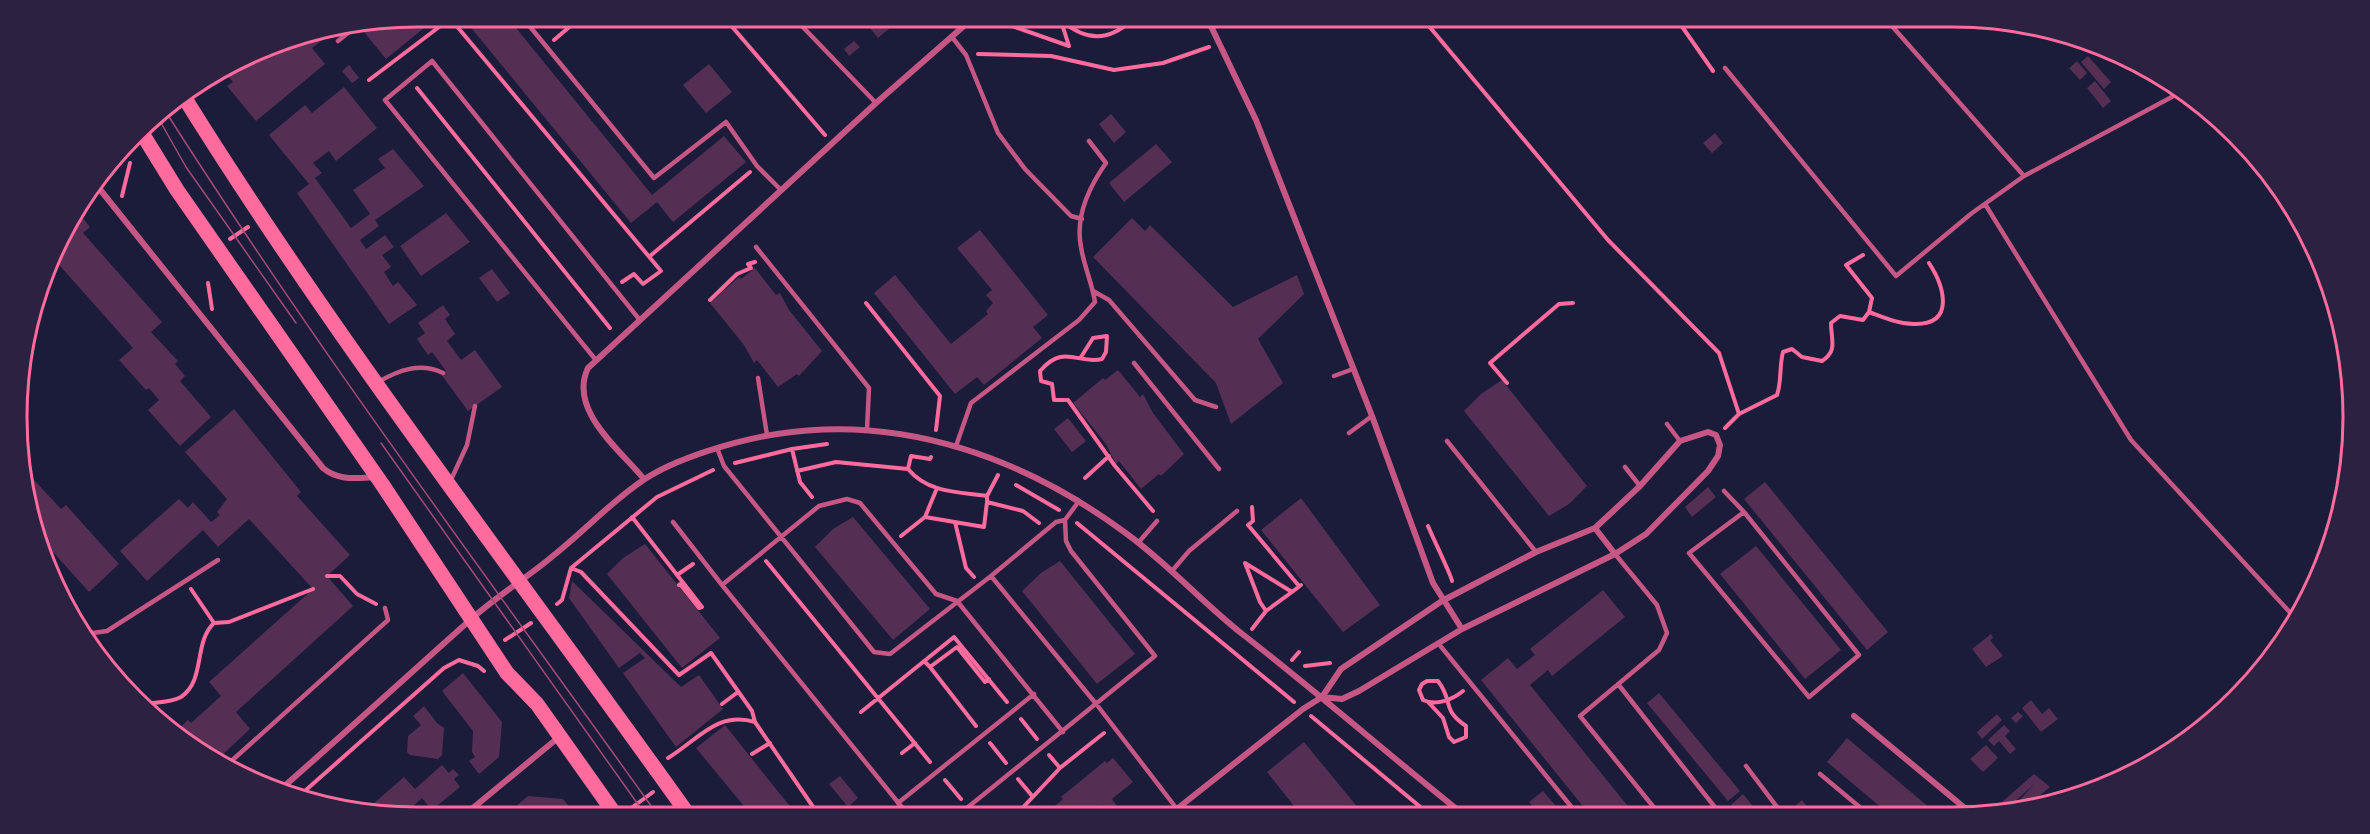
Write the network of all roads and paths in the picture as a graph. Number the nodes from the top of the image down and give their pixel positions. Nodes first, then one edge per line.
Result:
1 (439, 27) edge
2 (458, 27) edge
3 (530, 27) edge
4 (569, 27) edge
5 (732, 27) edge
6 (803, 27) edge
7 (963, 27) edge
8 (1015, 27) edge
9 (1064, 27) edge
10 (1071, 27) edge
11 (1122, 27) edge
12 (1212, 27) edge
13 (1430, 27) edge
14 (1682, 27) edge
15 (1893, 27) edge
16 (348, 33) edge
17 (952, 37) junction
18 (338, 41) dead end
19 (1219, 42) junction
20 (546, 46) junction
21 (966, 55) junction
22 (1725, 68) joint
23 (369, 80) dead end
24 (410, 80) junction
25 (2174, 96) edge
26 (187, 102) edge
27 (876, 103) junction
28 (145, 137) edge
29 (1089, 141) dead end
30 (831, 142) junction
31 (130, 163) dead end
32 (757, 166) junction
33 (2024, 176) junction
34 (780, 189) junction
35 (101, 190) edge
36 (1985, 204) junction
37 (118, 211) junction
38 (262, 218) junction
39 (1082, 219) junction
40 (217, 247) junction
41 (756, 247) dead end
42 (1875, 249) junction
43 (1922, 252) junction
44 (650, 256) junction
45 (759, 261) dead end
46 (615, 288) junction
47 (1093, 291) junction
48 (710, 300) dead end
49 (866, 303) dead end
50 (1573, 303) dead end
51 (1869, 312) junction
52 (639, 319) junction
53 (609, 328) dead end
54 (1081, 357) junction
55 (595, 359) junction
56 (1134, 363) dead end
57 (1353, 369) junction
58 (443, 373) dead end
59 (1334, 376) dead end
60 (758, 378) dead end
61 (1507, 383) dead end
62 (376, 384) junction
63 (475, 406) dead end
64 (1216, 407) dead end
65 (1739, 414) junction
66 (1372, 416) junction
67 (1667, 424) dead end
68 (867, 429) junction
69 (936, 430) dead end
70 (1349, 433) dead end
71 (767, 435) junction
72 (1716, 435) junction
73 (1447, 441) dead end
74 (1680, 441) junction
75 (832, 443) dead end
76 (956, 446) junction
77 (717, 448) junction
78 (792, 448) junction
79 (905, 449) dead end
80 (1109, 456) junction
81 (931, 457) dead end
82 (943, 457) dead end
83 (724, 466) junction
84 (1625, 467) dead end
85 (908, 469) junction
86 (1219, 469) dead end
87 (797, 471) junction
88 (993, 472) dead end
89 (998, 475) junction
90 (376, 477) junction
91 (1085, 478) dead end
92 (644, 479) junction
93 (449, 484) junction
94 (1640, 486) junction
95 (938, 488) junction
96 (806, 490) dead end
97 (1724, 491) dead end
98 (987, 496) junction
99 (1079, 501) junction
100 (987, 502) junction
101 (1252, 507) dead end
102 (1237, 511) dead end
103 (1744, 512) junction
104 (632, 517) junction
105 (925, 517) junction
106 (1067, 518) junction
107 (1158, 519) joint
108 (673, 522) dead end
109 (955, 522) junction
110 (1595, 528) junction
111 (909, 529) dead end
112 (1046, 530) junction
113 (780, 536) junction
114 (1138, 543) junction
115 (1536, 552) junction
116 (760, 554) junction
117 (1615, 554) junction
118 (701, 559) junction
119 (218, 560) dead end
120 (571, 568) junction
121 (1172, 571) junction
122 (678, 575) junction
123 (327, 576) dead end
124 (992, 576) junction
125 (185, 580) junction
126 (520, 582) junction
127 (679, 585) dead end
128 (722, 585) junction
129 (980, 585) junction
130 (313, 589) dead end
131 (1292, 592) junction
132 (957, 601) junction
133 (1442, 601) junction
134 (385, 609) joint
135 (1266, 611) junction
136 (2290, 613) edge
137 (544, 614) junction
138 (470, 620) junction
139 (214, 623) junction
140 (1462, 629) junction
141 (92, 633) edge
142 (1246, 636) junction
143 (1438, 643) junction
144 (509, 649) dead end
145 (924, 661) junction
146 (507, 673) junction
147 (989, 679) junction
148 (1618, 684) junction
149 (1471, 686) junction
150 (738, 693) junction
151 (1034, 694) junction
152 (1322, 697) junction
153 (879, 699) junction
154 (1449, 700) junction
155 (152, 703) edge
156 (1429, 703) junction
157 (722, 704) dead end
158 (1297, 704) dead end
159 (1097, 705) junction
160 (1014, 710) junction
161 (1305, 711) junction
162 (861, 712) dead end
163 (1854, 716) dead end
164 (755, 722) junction
165 (1113, 726) junction
166 (1063, 732) junction
167 (560, 736) junction
168 (770, 743) junction
169 (915, 743) junction
170 (1043, 747) junction
171 (902, 753) dead end
172 (752, 754) dead end
173 (232, 760) edge
174 (654, 766) junction
175 (1746, 766) dead end
176 (1060, 768) junction
177 (938, 771) junction
178 (1820, 774) dead end
179 (287, 784) edge
180 (666, 784) junction
181 (305, 790) edge
182 (898, 803) junction
183 (474, 807) edge
184 (617, 807) edge
185 (633, 807) edge
186 (683, 807) edge
187 (813, 807) edge
188 (901, 807) edge
189 (967, 807) edge
190 (969, 807) edge
191 (1023, 807) edge
192 (1175, 807) edge
193 (1180, 807) edge
194 (1421, 807) edge
195 (1454, 807) edge
196 (1571, 807) edge
197 (1654, 807) edge
198 (1715, 807) edge
199 (1778, 807) edge
200 (1860, 807) edge
201 (1963, 807) edge

1 - 23 path
2 - 44 path
3 - 20 lane
4 - 20 path
5 - 30 path
6 - 27 lane
7 - 17 street
8 - 9 path
10 - 11 path
12 - 19 street
13 - 65 path
14 - 22 path
15 - 33 lane
16 - 18 lane
17 - 21 lane
17 - 27 street
19 - 21 path
19 - 57 street
20 - 32 lane
21 - 39 lane
22 - 42 lane
24 - 46 lane
24 - 53 path
24 - 55 lane
25 - 33 lane
26 - 38 main road
27 - 30 street
28 - 40 main road
29 - 39 lane
30 - 34 street
31 - 37 path
32 - 34 lane
32 - 44 path
33 - 36 lane
34 - 52 street
35 - 37 street
36 - 43 lane
36 - 136 lane
37 - 90 street
38 - 40 path
38 - 62 main road
39 - 47 lane
40 - 90 main road
41 - 68 lane
42 - 43 lane
42 - 51 path
43 - 51 path
44 - 46 path
45 - 48 path
46 - 52 lane
47 - 64 lane
47 - 76 lane
49 - 69 path
50 - 61 path
51 - 65 path
52 - 55 street
54 - 54 path
54 - 80 path
55 - 92 street
56 - 86 lane
57 - 59 lane
57 - 66 street
58 - 62 lane
60 - 71 lane
62 - 93 main road
63 - 93 lane
65 - 72 path
66 - 70 lane
66 - 133 street
67 - 74 lane
68 - 71 street
68 - 76 street
71 - 77 street
72 - 74 street
72 - 117 street
73 - 115 lane
74 - 94 street
75 - 78 path
76 - 99 street
77 - 83 lane
77 - 92 street
78 - 83 path
78 - 87 path
79 - 82 path
80 - 91 path
80 - 107 path
81 - 85 path
83 - 104 path
83 - 113 lane
84 - 94 lane
85 - 87 path
85 - 95 path
87 - 96 path
88 - 89 path
89 - 98 path
89 - 106 path
90 - 138 main road
92 - 126 street
93 - 126 main road
94 - 110 street
95 - 98 path
95 - 105 path
97 - 103 lane
98 - 100 path
99 - 106 lane
99 - 114 street
100 - 109 path
100 - 112 path
101 - 131 path
102 - 121 lane
103 - 103 lane
104 - 120 path
104 - 122 path
105 - 109 path
105 - 111 path
106 - 112 lane
106 - 158 path
106 - 159 lane
107 - 114 lane
108 - 118 lane
109 - 129 path
110 - 115 street
110 - 117 street
112 - 124 lane
113 - 116 lane
113 - 132 lane
113 - 132 lane
114 - 121 street
115 - 133 street
116 - 128 lane
116 - 153 path
117 - 140 street
117 - 148 lane
118 - 122 path
118 - 128 lane
119 - 125 lane
120 - 137 path
120 - 150 path
121 - 142 street
122 - 127 path
123 - 134 path
124 - 129 lane
124 - 159 lane
125 - 139 path
125 - 141 lane
126 - 137 main road
126 - 138 street
128 - 182 lane
129 - 132 lane
130 - 139 path
131 - 135 path
131 - 135 path
132 - 151 lane
133 - 140 street
133 - 152 street
134 - 173 lane
135 - 142 path
137 - 144 path
137 - 174 main road
138 - 146 main road
138 - 179 street
139 - 155 path
140 - 143 street
142 - 152 street
143 - 149 lane
143 - 152 street
145 - 147 path
145 - 147 path
145 - 153 path
146 - 167 main road
146 - 181 path
147 - 160 path
148 - 197 lane
148 - 198 lane
149 - 154 path
149 - 196 lane
150 - 157 path
150 - 164 path
151 - 160 lane
151 - 166 lane
152 - 161 street
152 - 195 street
153 - 162 path
153 - 169 path
154 - 156 path
154 - 156 path
154 - 156 path
159 - 165 lane
159 - 166 lane
160 - 170 path
160 - 177 lane
161 - 193 street
161 - 194 path
163 - 201 street
164 - 168 path
164 - 174 path
165 - 176 path
165 - 192 lane
166 - 170 lane
167 - 183 street
167 - 184 main road
168 - 172 path
168 - 187 path
169 - 171 path
169 - 177 path
170 - 176 path
170 - 190 lane
174 - 180 main road
175 - 199 lane
176 - 191 path
177 - 182 lane
177 - 189 path
178 - 200 lane
180 - 185 path
180 - 186 main road
182 - 188 lane

